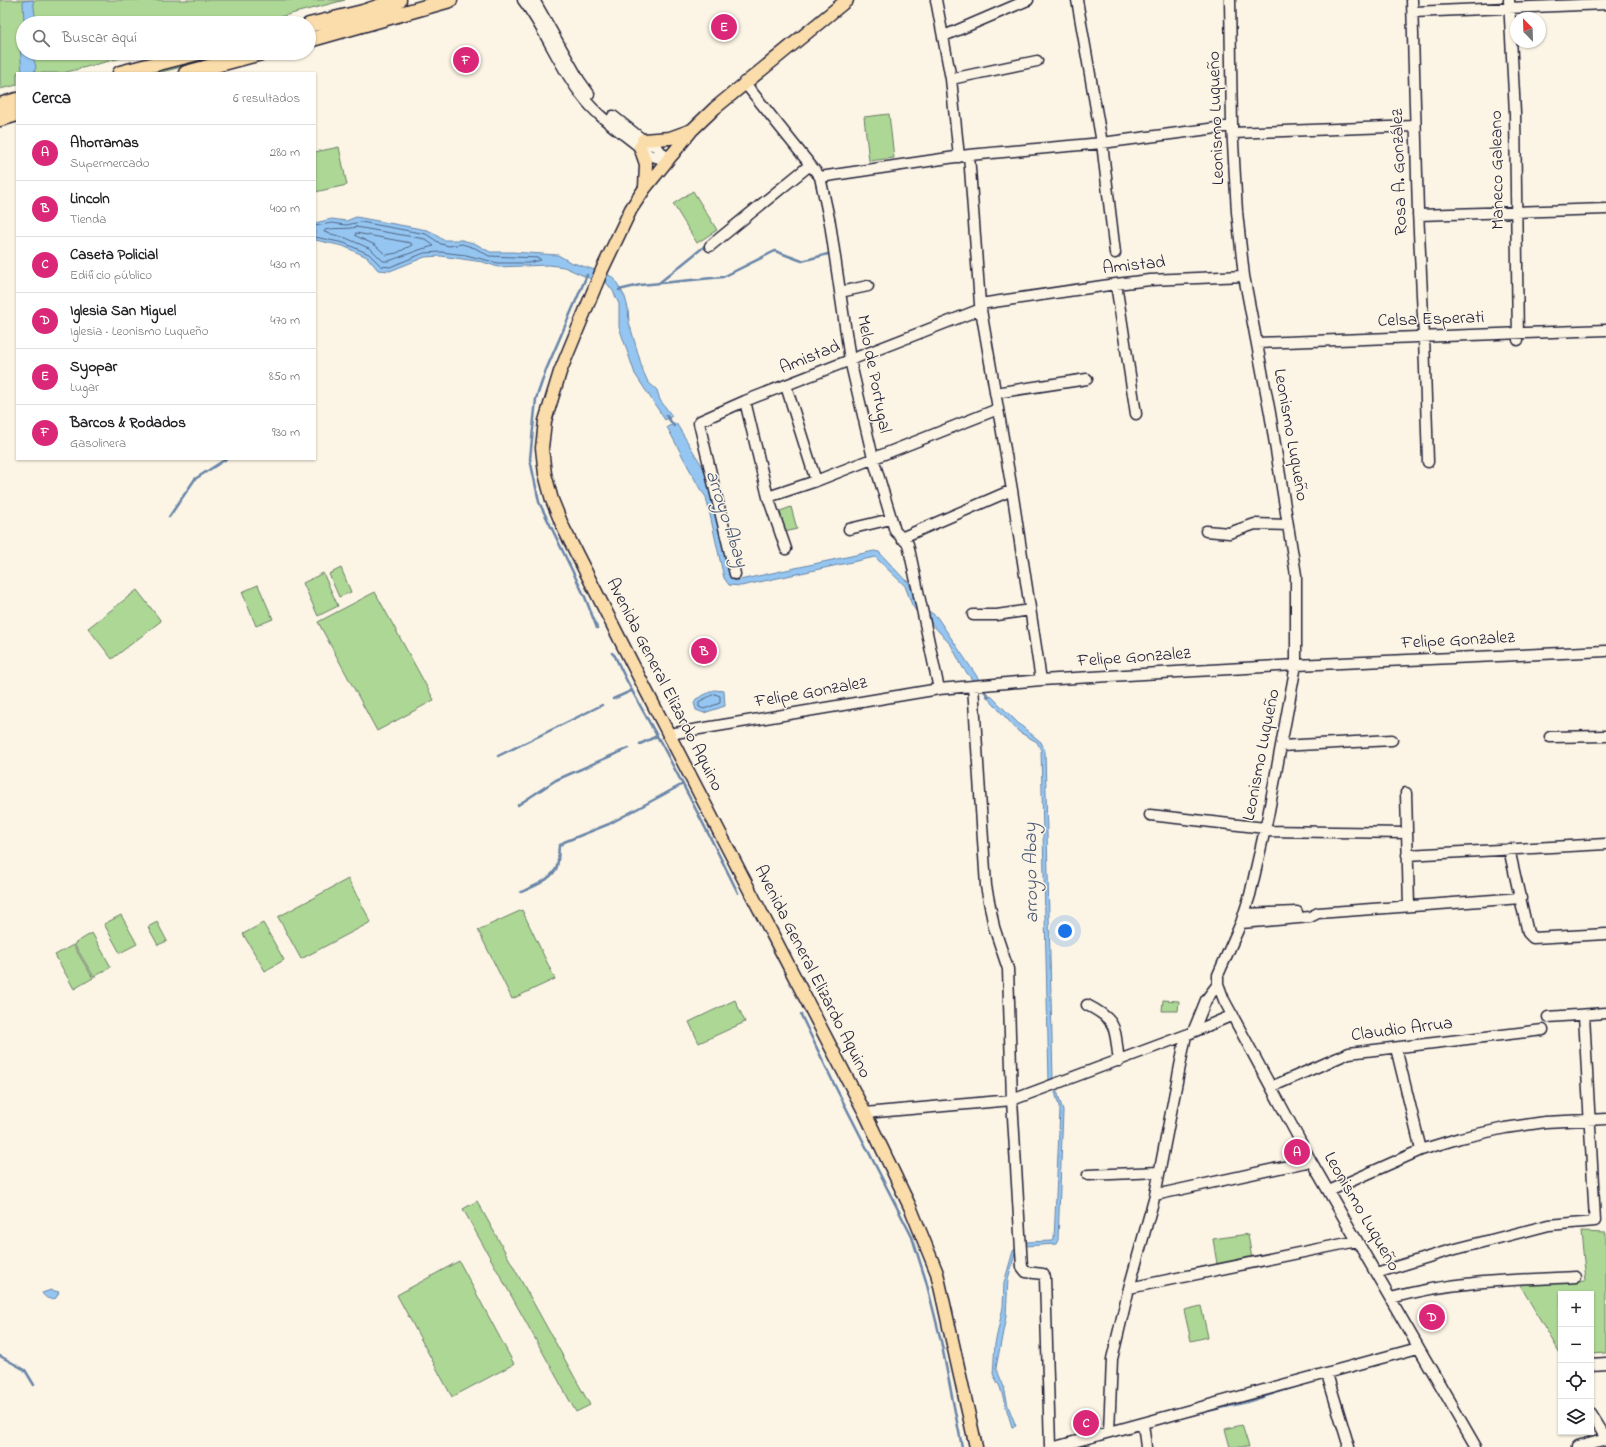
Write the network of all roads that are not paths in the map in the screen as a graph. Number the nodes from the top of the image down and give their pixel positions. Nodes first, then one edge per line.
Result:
1 (399, 0) edge
2 (450, 0) edge
3 (523, 0) edge
4 (534, 0) edge
5 (847, 0) edge
6 (936, 0) edge
7 (1028, 0) edge
8 (1077, 0) edge
9 (1230, 0) edge
10 (1412, 0) edge
11 (1509, 4) edge
12 (1606, 4) edge
13 (1413, 12) junction
14 (316, 23) edge
15 (944, 36) junction
16 (316, 38) edge
17 (171, 60) edge
18 (235, 60) edge
19 (1037, 61) dead end
20 (124, 72) edge
21 (190, 72) edge
22 (951, 79) junction
23 (744, 82) junction
24 (16, 100) edge
25 (0, 105) edge
26 (16, 114) edge
27 (0, 119) edge
28 (1415, 126) junction
29 (692, 130) junction
30 (1232, 130) junction
31 (642, 143) junction
32 (1102, 143) junction
33 (964, 156) junction
34 (668, 159) junction
35 (810, 165) junction
36 (820, 177) junction
37 (645, 188) junction
38 (1606, 209) edge
39 (1515, 212) junction
40 (1418, 215) junction
41 (710, 246) dead end
42 (1115, 253) dead end
43 (1244, 276) junction
44 (1116, 284) junction
45 (868, 286) dead end
46 (840, 292) junction
47 (980, 307) junction
48 (1606, 330) edge
49 (1518, 337) junction
50 (1606, 337) edge
51 (1425, 340) junction
52 (1258, 346) junction
53 (850, 360) junction
54 (1087, 379) dead end
55 (786, 386) junction
56 (995, 393) junction
57 (745, 401) junction
58 (998, 408) junction
59 (1136, 414) dead end
60 (873, 458) junction
61 (1428, 462) dead end
62 (816, 481) junction
63 (1012, 490) junction
64 (768, 497) junction
65 (891, 519) junction
66 (1288, 525) junction
67 (848, 529) dead end
68 (1206, 531) dead end
69 (901, 538) junction
70 (786, 549) dead end
71 (735, 574) dead end
72 (1030, 610) junction
73 (973, 615) dead end
74 (1606, 651) edge
75 (1296, 665) junction
76 (1041, 680) junction
77 (973, 686) junction
78 (939, 689) junction
79 (669, 734) junction
80 (1606, 736) edge
81 (1550, 737) dead end
82 (1392, 740) dead end
83 (1281, 746) junction
84 (1406, 793) dead end
85 (1150, 815) dead end
86 (1265, 830) junction
87 (1406, 833) junction
88 (1606, 844) edge
89 (1509, 849) junction
90 (1407, 855) junction
91 (1521, 898) junction
92 (1409, 906) junction
93 (1243, 918) junction
94 (1606, 934) edge
95 (1218, 984) junction
96 (1087, 1005) dead end
97 (1606, 1013) edge
98 (1233, 1015) junction
99 (1584, 1015) junction
100 (1548, 1017) dead end
101 (1543, 1030) dead end
102 (1190, 1034) junction
103 (1396, 1048) junction
104 (1118, 1061) junction
105 (1271, 1087) junction
106 (1012, 1100) junction
107 (865, 1113) junction
108 (1590, 1119) junction
109 (1606, 1119) edge
110 (1421, 1150) junction
111 (1311, 1161) junction
112 (1159, 1172) junction
113 (1088, 1175) dead end
114 (1329, 1191) junction
115 (1155, 1195) junction
116 (1357, 1241) junction
117 (1376, 1273) junction
118 (1576, 1277) dead end
119 (1129, 1288) junction
120 (1391, 1298) junction
121 (1418, 1348) junction
122 (1606, 1363) edge
123 (1594, 1364) edge
124 (1327, 1374) junction
125 (1594, 1419) edge
126 (1143, 1424) junction
127 (1109, 1432) junction
128 (1606, 1439) edge
129 (976, 1447) edge
130 (1050, 1447) edge
131 (1056, 1447) edge
132 (1146, 1447) edge
133 (1349, 1447) edge
134 (1476, 1447) edge
135 (1578, 1447) edge

1 - 14 highway
2 - 16 highway
3 - 31 street
4 - 31 street
5 - 23 main road, Avenida General Elizardo Aquino
6 - 15 street
7 - 15 street
8 - 32 street
9 - 30 street, Leonismo Luqueño
10 - 13 street, Rosa A. González
11 - 12 street
11 - 13 street
11 - 39 street, Maneco Galeano
13 - 28 street, Rosa A. González
15 - 22 street
17 - 20 highway
18 - 21 highway
19 - 22 street
22 - 33 street
23 - 29 main road, Avenida General Elizardo Aquino
23 - 35 street, Melo de Portugal
24 - 25 highway
26 - 27 highway
28 - 30 street
28 - 40 street, Rosa A. González
29 - 31 main road
29 - 34 main road, Avenida General Elizardo Aquino
30 - 32 street
30 - 43 street, Leonismo Luqueño
31 - 34 street
31 - 37 main road
32 - 33 street
32 - 42 street
33 - 36 street
33 - 47 street
34 - 37 main road, Avenida General Elizardo Aquino
35 - 36 street, Melo de Portugal
35 - 41 street
36 - 46 street, Melo de Portugal
37 - 79 main road, Avenida General Elizardo Aquino
38 - 39 street
39 - 40 street
39 - 49 street, Maneco Galeano
40 - 51 street, Rosa A. González
43 - 44 street, Amistad
43 - 52 street, Leonismo Luqueño
44 - 47 street, Amistad
44 - 59 street
45 - 46 street
46 - 53 street, Melo de Portugal
47 - 53 street, Amistad
47 - 56 street
48 - 49 street, Celsa Esperati
49 - 50 street, Celsa Esperati
49 - 51 street, Celsa Esperati
51 - 52 street, Celsa Esperati
51 - 61 street, Rosa A. González
52 - 66 street, Leonismo Luqueño
53 - 55 street, Amistad
53 - 60 street, Melo de Portugal
54 - 56 street
55 - 57 street, Amistad
55 - 62 street
56 - 58 street
57 - 64 street
57 - 71 street, Amistad
58 - 60 street
58 - 63 street
60 - 62 street
60 - 65 street, Melo de Portugal
62 - 64 street
63 - 69 street
63 - 72 street
64 - 70 street
65 - 67 street
65 - 69 street, Melo de Portugal
66 - 68 street
66 - 75 street, Leonismo Luqueño
69 - 78 street, Melo de Portugal
72 - 73 street
72 - 76 street
74 - 75 street, Felipe Gonzalez
75 - 76 street, Felipe Gonzalez
75 - 83 street, Leonismo Luqueño
76 - 77 street, Felipe Gonzalez
77 - 78 street, Felipe Gonzalez
77 - 106 street
78 - 79 street, Felipe Gonzalez
79 - 107 main road, Avenida General Elizardo Aquino
80 - 81 street
82 - 83 street
83 - 86 street, Leonismo Luqueño
84 - 87 street
85 - 86 street
86 - 87 street
86 - 93 street, Leonismo Luqueño
87 - 90 street
88 - 89 street
89 - 90 street
89 - 91 street
90 - 92 street
91 - 92 street
91 - 94 street
92 - 93 street
93 - 95 street, Leonismo Luqueño
95 - 98 street, Leonismo Luqueño
95 - 102 street
96 - 104 street
97 - 99 street
98 - 102 street
98 - 105 street, Leonismo Luqueño
99 - 100 street
99 - 108 street
101 - 103 street, Claudio Arrua
102 - 104 street
102 - 112 street
103 - 105 street, Claudio Arrua
103 - 110 street
104 - 106 street
105 - 111 street, Leonismo Luqueño
106 - 107 street
106 - 130 street
107 - 129 main road, Avenida General Elizardo Aquino
108 - 109 street
108 - 110 street
108 - 117 street
110 - 114 street
111 - 114 street, Leonismo Luqueño
111 - 115 street
112 - 113 street
112 - 115 street
114 - 116 street, Leonismo Luqueño
115 - 119 street
116 - 117 street, Leonismo Luqueño
116 - 119 street
117 - 120 street, Leonismo Luqueño
118 - 120 street
119 - 127 street
120 - 121 street, Leonismo Luqueño
121 - 124 street
121 - 134 street, Leonismo Luqueño
122 - 123 street
124 - 126 street
124 - 133 street
125 - 128 street
126 - 127 street
126 - 132 street
127 - 131 street
128 - 135 street

